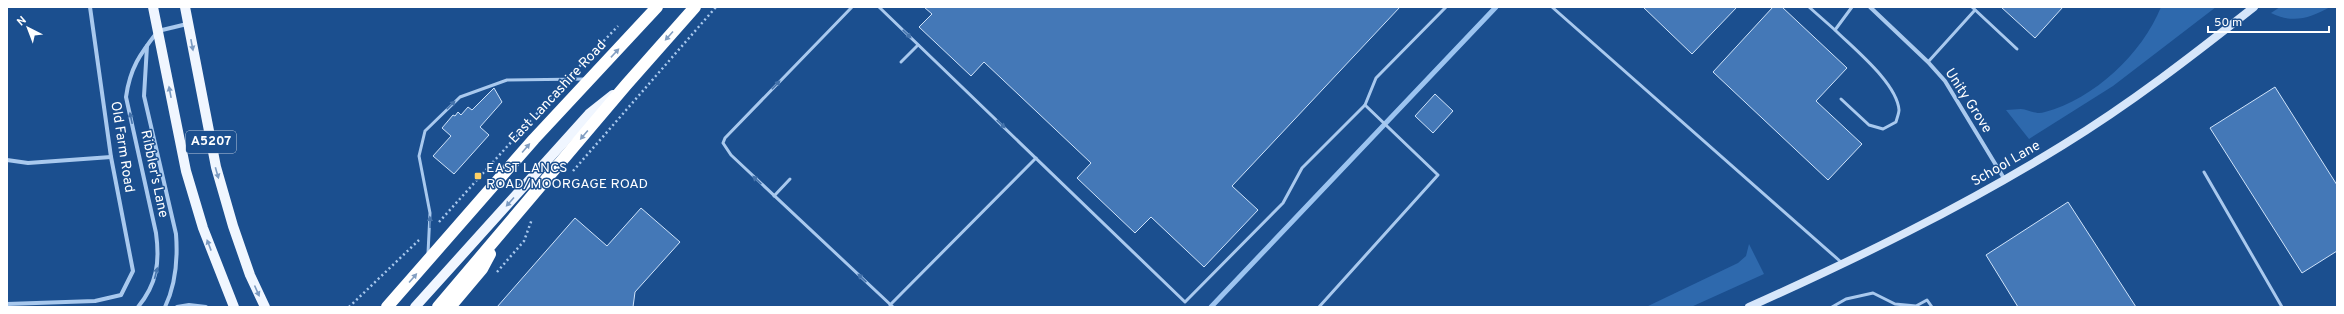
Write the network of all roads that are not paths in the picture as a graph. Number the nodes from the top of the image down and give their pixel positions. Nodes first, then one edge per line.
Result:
1 (90, 7) edge
2 (153, 7) edge
3 (185, 7) edge
4 (657, 7) edge
5 (695, 7) edge
6 (852, 7) edge
7 (879, 7) edge
8 (1446, 7) edge
9 (1552, 7) edge
10 (1809, 7) edge
11 (1852, 7) edge
12 (1870, 7) edge
13 (1972, 7) edge
14 (2254, 7) edge
15 (1975, 10) junction
16 (188, 24) junction
17 (1835, 30) junction
18 (158, 31) junction
19 (918, 45) junction
20 (146, 46) junction
21 (2017, 49) dead end
22 (901, 62) dead end
23 (1928, 62) junction
24 (590, 79) junction
25 (626, 85) junction
26 (1842, 99) dead end
27 (1366, 105) junction
28 (111, 157) junction
29 (1036, 158) junction
30 (7, 160) edge
31 (2204, 172) dead end
32 (790, 179) dead end
33 (2005, 180) junction
34 (774, 196) junction
35 (500, 234) junction
36 (427, 261) junction
37 (1843, 264) junction
38 (7, 304) edge
39 (892, 306) edge
40 (138, 307) edge
41 (165, 307) edge
42 (177, 307) edge
43 (206, 307) edge
44 (234, 307) edge
45 (265, 307) edge
46 (388, 307) edge
47 (415, 307) edge
48 (438, 307) edge
49 (450, 307) edge
50 (1319, 307) edge
51 (1749, 307) edge
52 (1832, 307) edge
53 (1932, 307) edge
54 (2282, 307) edge

1 - 28 street, Old Farm Road
2 - 18 main road, A5207
3 - 16 main road, A5207
24 -> 4 highway, East Lancashire Road
5 -> 25 highway
34 -> 6 lane
7 -> 19 lane
8 - 27 lane
9 - 37 lane
10 - 17 lane
11 - 17 lane
12 - 23 street, Unity Grove
13 - 15 lane
14 - 33 main road, School Lane
15 - 21 lane
15 - 23 lane
16 - 18 street
16 -> 45 main road, A5207
17 - 26 lane
18 - 20 street, Ribbler's Lane
44 -> 18 main road, A5207
19 - 22 lane
19 -> 29 lane
40 -> 20 street, Ribbler's Lane
20 - 41 street, Ribbler's Lane
23 - 33 street, Unity Grove
36 -> 24 highway, East Lancashire Road
36 -> 24 lane
25 -> 35 highway
25 -> 47 main road
27 - 29 lane
27 - 50 lane
28 - 30 street
28 - 38 street, Old Farm Road
29 - 39 lane
31 - 54 lane
32 - 34 lane
33 - 37 main road, School Lane
39 -> 34 lane
35 - 48 highway
35 - 49 highway
46 -> 36 highway, East Lancashire Road
37 - 51 main road, School Lane
42 - 43 street
52 - 53 lane

